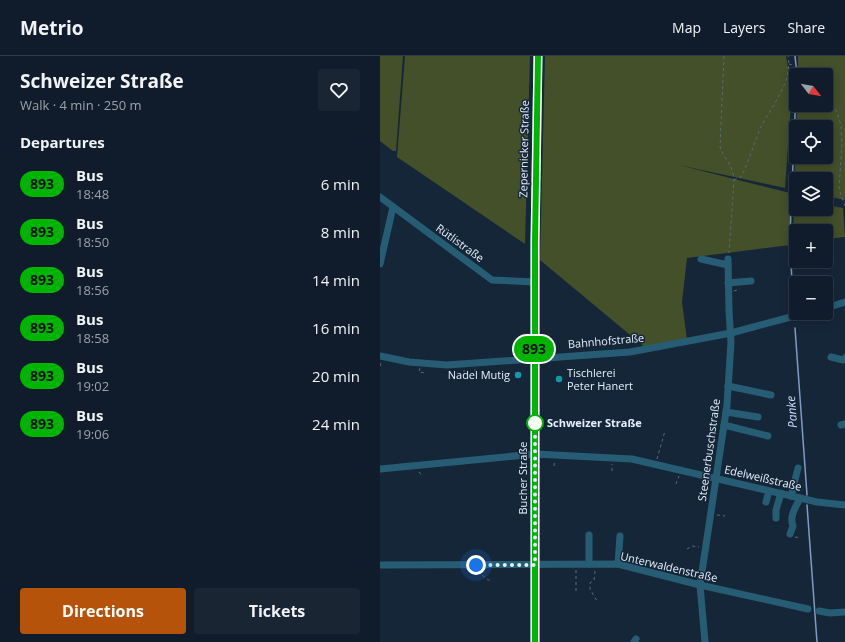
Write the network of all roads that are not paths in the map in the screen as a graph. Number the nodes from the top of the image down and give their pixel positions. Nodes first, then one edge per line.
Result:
1 (538, 56) edge
2 (380, 197) edge
3 (393, 206) junction
4 (535, 242) joint
5 (701, 259) dead end
6 (380, 264) edge
7 (751, 281) dead end
8 (535, 282) junction
9 (728, 283) junction
10 (845, 302) edge
11 (833, 306) edge
12 (789, 318) edge
13 (731, 333) junction
14 (380, 356) edge
15 (831, 357) dead end
16 (534, 358) junction
17 (843, 360) edge
18 (728, 386) junction
19 (771, 395) dead end
20 (726, 412) junction
21 (758, 417) dead end
22 (724, 425) junction
23 (768, 436) dead end
24 (535, 454) junction
25 (798, 468) dead end
26 (380, 469) edge
27 (716, 478) junction
28 (769, 491) junction
29 (781, 494) junction
30 (791, 496) junction
31 (800, 498) junction
32 (766, 502) dead end
33 (845, 504) edge
34 (776, 518) dead end
35 (790, 534) dead end
36 (588, 535) dead end
37 (620, 536) dead end
38 (592, 564) junction
39 (618, 564) junction
40 (380, 565) edge
41 (535, 565) junction
42 (700, 586) junction
43 (808, 609) dead end
44 (819, 611) dead end
45 (845, 612) edge
46 (535, 642) edge
47 (705, 642) edge

1 - 4 main road, Zepernicker Straße
2 - 3 street, Rütlistraße
3 - 6 street
3 - 8 street, Rütlistraße
4 - 8 main road, Bucher Straße
5 - 9 street, Steenerbuschstraße
7 - 9 street
8 - 16 main road, Bucher Straße
9 - 13 street, Steenerbuschstraße
10 - 11 street
12 - 13 street, Bahnhofstraße
13 - 16 street, Bahnhofstraße
13 - 18 street, Steenerbuschstraße
14 - 16 street, Bahnhofstraße
15 - 17 street
16 - 24 main road, Bucher Straße
18 - 19 street
18 - 20 street, Steenerbuschstraße
20 - 21 street
20 - 22 street, Steenerbuschstraße
22 - 23 street
22 - 27 street, Steenerbuschstraße
24 - 26 street
24 - 27 street, Edelweißstraße
24 - 41 main road, Bucher Straße
25 - 30 street
27 - 28 street, Edelweißstraße
27 - 42 street, Steenerbuschstraße
28 - 29 street, Edelweißstraße
28 - 32 street
29 - 30 street, Edelweißstraße
29 - 34 street
30 - 31 street, Edelweißstraße
31 - 33 street, Edelweißstraße
31 - 35 street
36 - 38 street
37 - 39 street
38 - 39 street, Unterwaldenstraße
38 - 41 street, Unterwaldenstraße
39 - 42 street, Unterwaldenstraße
40 - 41 street, Unterwaldenstraße
41 - 46 main road, Bucher Straße
42 - 43 street, Unterwaldenstraße
42 - 47 street, Steenerbuschstraße
44 - 45 street

